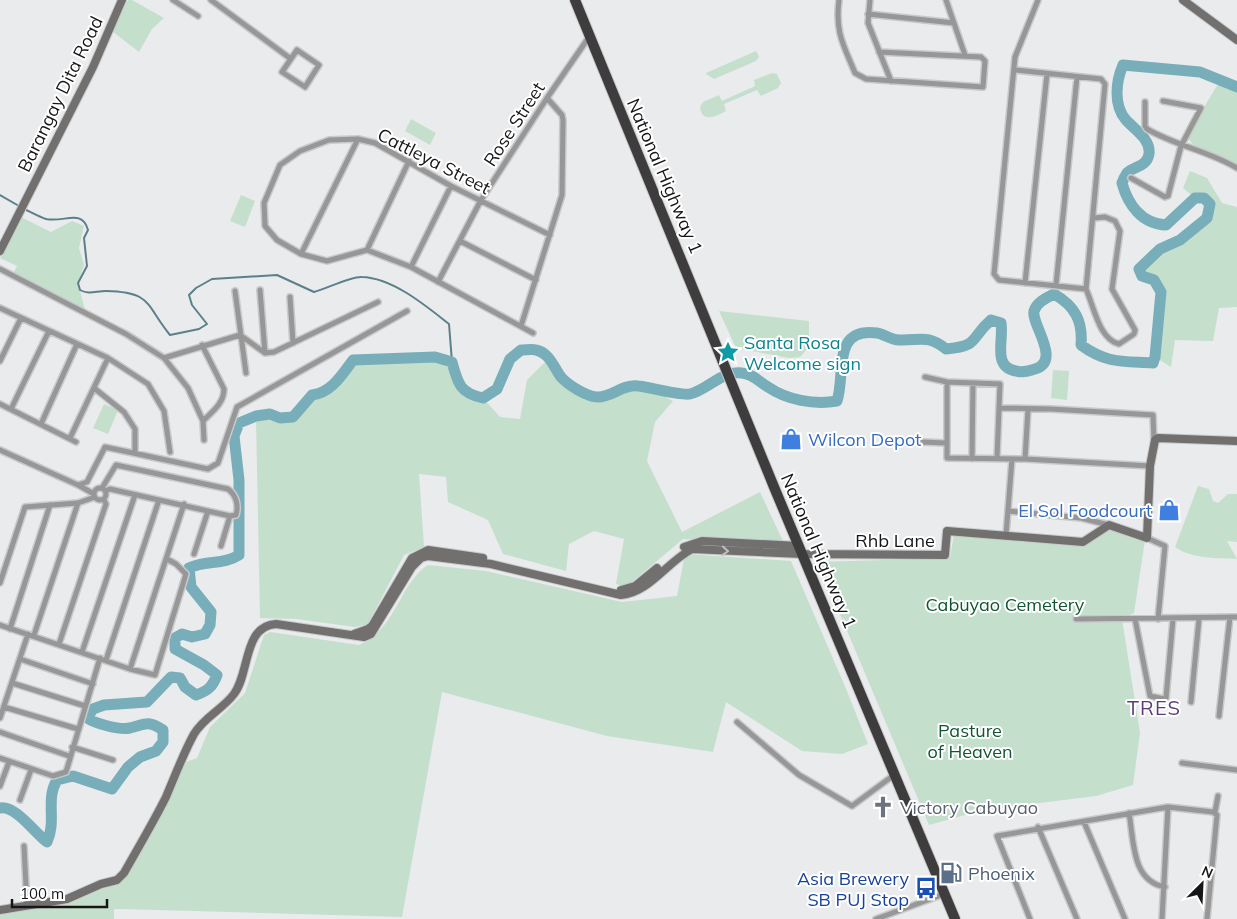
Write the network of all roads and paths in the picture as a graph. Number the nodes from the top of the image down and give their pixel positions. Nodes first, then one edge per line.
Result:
1 (122, 0) edge
2 (173, 0) edge
3 (211, 0) edge
4 (575, 0) edge
5 (839, 0) edge
6 (870, 0) edge
7 (946, 0) edge
8 (1038, 0) edge
9 (1184, 0) edge
10 (868, 14) junction
11 (198, 16) dead end
12 (954, 23) junction
13 (590, 36) junction
14 (1237, 40) edge
15 (879, 52) junction
16 (965, 56) junction
17 (290, 59) junction
18 (1015, 70) junction
19 (1047, 74) junction
20 (1077, 77) junction
21 (891, 81) junction
22 (546, 98) junction
23 (1163, 101) dead end
24 (1145, 102) dead end
25 (358, 139) junction
26 (1181, 146) junction
27 (409, 161) junction
28 (1237, 168) edge
29 (1131, 178) dead end
30 (451, 186) junction
31 (482, 200) junction
32 (1094, 218) junction
33 (550, 235) junction
34 (460, 241) junction
35 (0, 250) edge
36 (366, 250) junction
37 (301, 254) junction
38 (411, 267) junction
39 (0, 269) edge
40 (536, 280) junction
41 (438, 282) junction
42 (1025, 283) junction
43 (1056, 285) junction
44 (260, 290) dead end
45 (1086, 290) junction
46 (235, 291) dead end
47 (290, 296) dead end
48 (378, 302) dead end
49 (0, 308) edge
50 (407, 311) dead end
51 (21, 318) junction
52 (520, 326) junction
53 (49, 330) junction
54 (533, 333) dead end
55 (240, 335) junction
56 (292, 343) junction
57 (77, 344) junction
58 (202, 345) junction
59 (265, 353) junction
60 (108, 358) junction
61 (164, 358) junction
62 (0, 361) edge
63 (246, 373) dead end
64 (925, 377) dead end
65 (947, 382) junction
66 (974, 383) junction
67 (94, 388) junction
68 (0, 404) edge
69 (1000, 408) junction
70 (11, 409) junction
71 (1028, 409) junction
72 (203, 421) junction
73 (40, 424) junction
74 (70, 438) junction
75 (204, 440) dead end
76 (1237, 441) edge
77 (76, 442) dead end
78 (922, 442) dead end
79 (1154, 442) junction
80 (946, 443) junction
81 (0, 450) edge
82 (135, 452) junction
83 (170, 452) dead end
84 (997, 458) junction
85 (972, 459) junction
86 (1012, 459) junction
87 (1025, 459) junction
88 (1150, 466) junction
89 (87, 482) junction
90 (78, 485) junction
91 (98, 492) junction
92 (135, 495) junction
93 (104, 500) junction
94 (159, 500) junction
95 (78, 503) junction
96 (184, 504) junction
97 (50, 505) junction
98 (208, 511) junction
99 (1008, 511) junction
100 (230, 516) junction
101 (1109, 525) junction
102 (1006, 535) junction
103 (1147, 538) junction
104 (221, 546) dead end
105 (801, 550) junction
106 (194, 554) dead end
107 (167, 559) junction
108 (0, 583) edge
109 (1230, 617) junction
110 (1237, 617) edge
111 (1135, 619) junction
112 (1158, 619) junction
113 (1173, 619) junction
114 (1199, 619) junction
115 (1076, 620) dead end
116 (0, 625) edge
117 (10, 629) junction
118 (31, 634) junction
119 (59, 644) junction
120 (82, 652) junction
121 (20, 659) junction
122 (103, 659) junction
123 (130, 669) junction
124 (12, 683) junction
125 (93, 684) junction
126 (1190, 702) dead end
127 (85, 706) junction
128 (4, 707) junction
129 (1219, 716) dead end
130 (0, 718) edge
131 (737, 722) dead end
132 (78, 729) junction
133 (0, 732) edge
134 (72, 747) junction
135 (70, 756) junction
136 (0, 758) edge
137 (113, 760) dead end
138 (9, 762) junction
139 (1182, 763) dead end
140 (31, 770) junction
141 (1237, 770) edge
142 (894, 775) junction
143 (0, 786) edge
144 (1218, 796) dead end
145 (20, 800) dead end
146 (1168, 807) junction
147 (1215, 812) junction
148 (1129, 813) junction
149 (1084, 822) junction
150 (1038, 827) junction
151 (24, 846) dead end
152 (1165, 887) junction
153 (944, 894) junction
154 (27, 906) junction
155 (0, 910) edge
156 (876, 919) edge
157 (955, 919) edge
158 (1030, 919) edge
159 (1077, 919) edge
160 (1125, 919) edge
161 (1162, 919) edge
162 (1207, 919) edge

1 - 35 street, Barangay Dita Road
2 - 11 street
3 - 17 street
4 - 13 highway, National Highway 1
5 - 21 street
6 - 10 street
7 - 12 street
8 - 18 street
9 - 14 street
10 - 12 street
10 - 15 street
12 - 16 street
13 - 22 street, Rose Street
13 - 105 highway, National Highway 1
15 - 16 street
15 - 21 street
16 - 21 street
17 - 17 street
18 - 19 street
18 - 42 street
19 - 20 street
19 - 42 street
20 - 32 street
20 - 43 street
22 - 31 street, Rose Street
22 - 33 street
23 - 26 street
24 - 26 street
25 - 27 street, Cattleya Street
25 - 37 street
25 - 37 street, Cattleya Street
26 - 28 street
26 - 29 street
27 - 30 street, Cattleya Street
27 - 36 street
30 - 31 street, Cattleya Street
30 - 38 street
31 - 33 street, Cattleya Street
31 - 34 street, Rose Street
32 - 45 street
32 - 45 street
33 - 40 street
34 - 40 street
34 - 41 street, Rose Street
36 - 37 street, Cattleya Street
36 - 38 street
38 - 41 street
39 - 61 street
40 - 52 street
41 - 52 street
42 - 43 street
43 - 45 street
44 - 59 street
46 - 55 street
47 - 56 street
48 - 56 street
49 - 51 street
50 - 82 street
51 - 53 street
51 - 62 street
52 - 54 street
53 - 57 street
53 - 70 street
55 - 58 street
55 - 59 street
55 - 63 street
56 - 59 street
57 - 60 street
57 - 73 street
58 - 61 street
58 - 72 street
60 - 67 street
60 - 83 street
61 - 72 street
64 - 65 street
65 - 66 street
65 - 80 street
66 - 69 street
66 - 85 street
67 - 74 street
67 - 82 street
68 - 70 street
69 - 71 street
69 - 84 street
70 - 73 street
71 - 79 street
71 - 87 street
72 - 75 street
73 - 74 street
74 - 77 street
76 - 79 street
78 - 80 street
79 - 88 street
80 - 85 street
81 - 90 street
82 - 89 street
84 - 85 street
84 - 86 street
86 - 87 street
86 - 99 street
87 - 88 street
88 - 103 street
89 - 90 street
89 - 91 street
90 - 91 street
91 - 92 street
91 - 93 street
91 - 93 street
91 - 95 street
91 - 100 street
92 - 94 street
92 - 120 street
93 - 119 street
94 - 96 street
94 - 122 street
95 - 97 street
95 - 118 street
96 - 98 street
96 - 107 street
97 - 108 street
97 - 117 street
98 - 100 street
98 - 106 street
99 - 101 street
99 - 102 street
100 - 104 street
101 - 102 street, Rhb Lane
101 - 103 street
102 - 105 street, Rhb Lane
103 - 112 street
105 - 142 highway, National Highway 1
105 - 154 street
107 - 123 street
107 - 123 street
109 - 110 street
109 - 114 street
109 - 129 street
111 - 112 street
111 - 113 street
111 - 115 street
112 - 113 street
113 - 114 street
114 - 126 street
116 - 117 street
117 - 118 street
118 - 119 street
118 - 121 street
119 - 120 street
120 - 122 street
121 - 124 street
121 - 125 street
122 - 123 street
122 - 125 street
124 - 127 street
124 - 128 street
125 - 127 street
127 - 132 street
128 - 130 street
128 - 132 street
131 - 142 street
132 - 134 street
133 - 135 street
134 - 135 street
134 - 137 street
135 - 140 street
136 - 138 street
138 - 140 street
138 - 143 street
139 - 141 street
140 - 145 street
142 - 153 highway, National Highway 1
144 - 147 street
146 - 147 street
146 - 148 street
146 - 152 street
147 - 162 street
148 - 149 street
148 - 152 street
149 - 150 street
149 - 160 street
150 - 158 street
150 - 159 street
151 - 154 street
152 - 161 street
153 - 156 street
153 - 157 highway, National Highway 1
154 - 155 street

